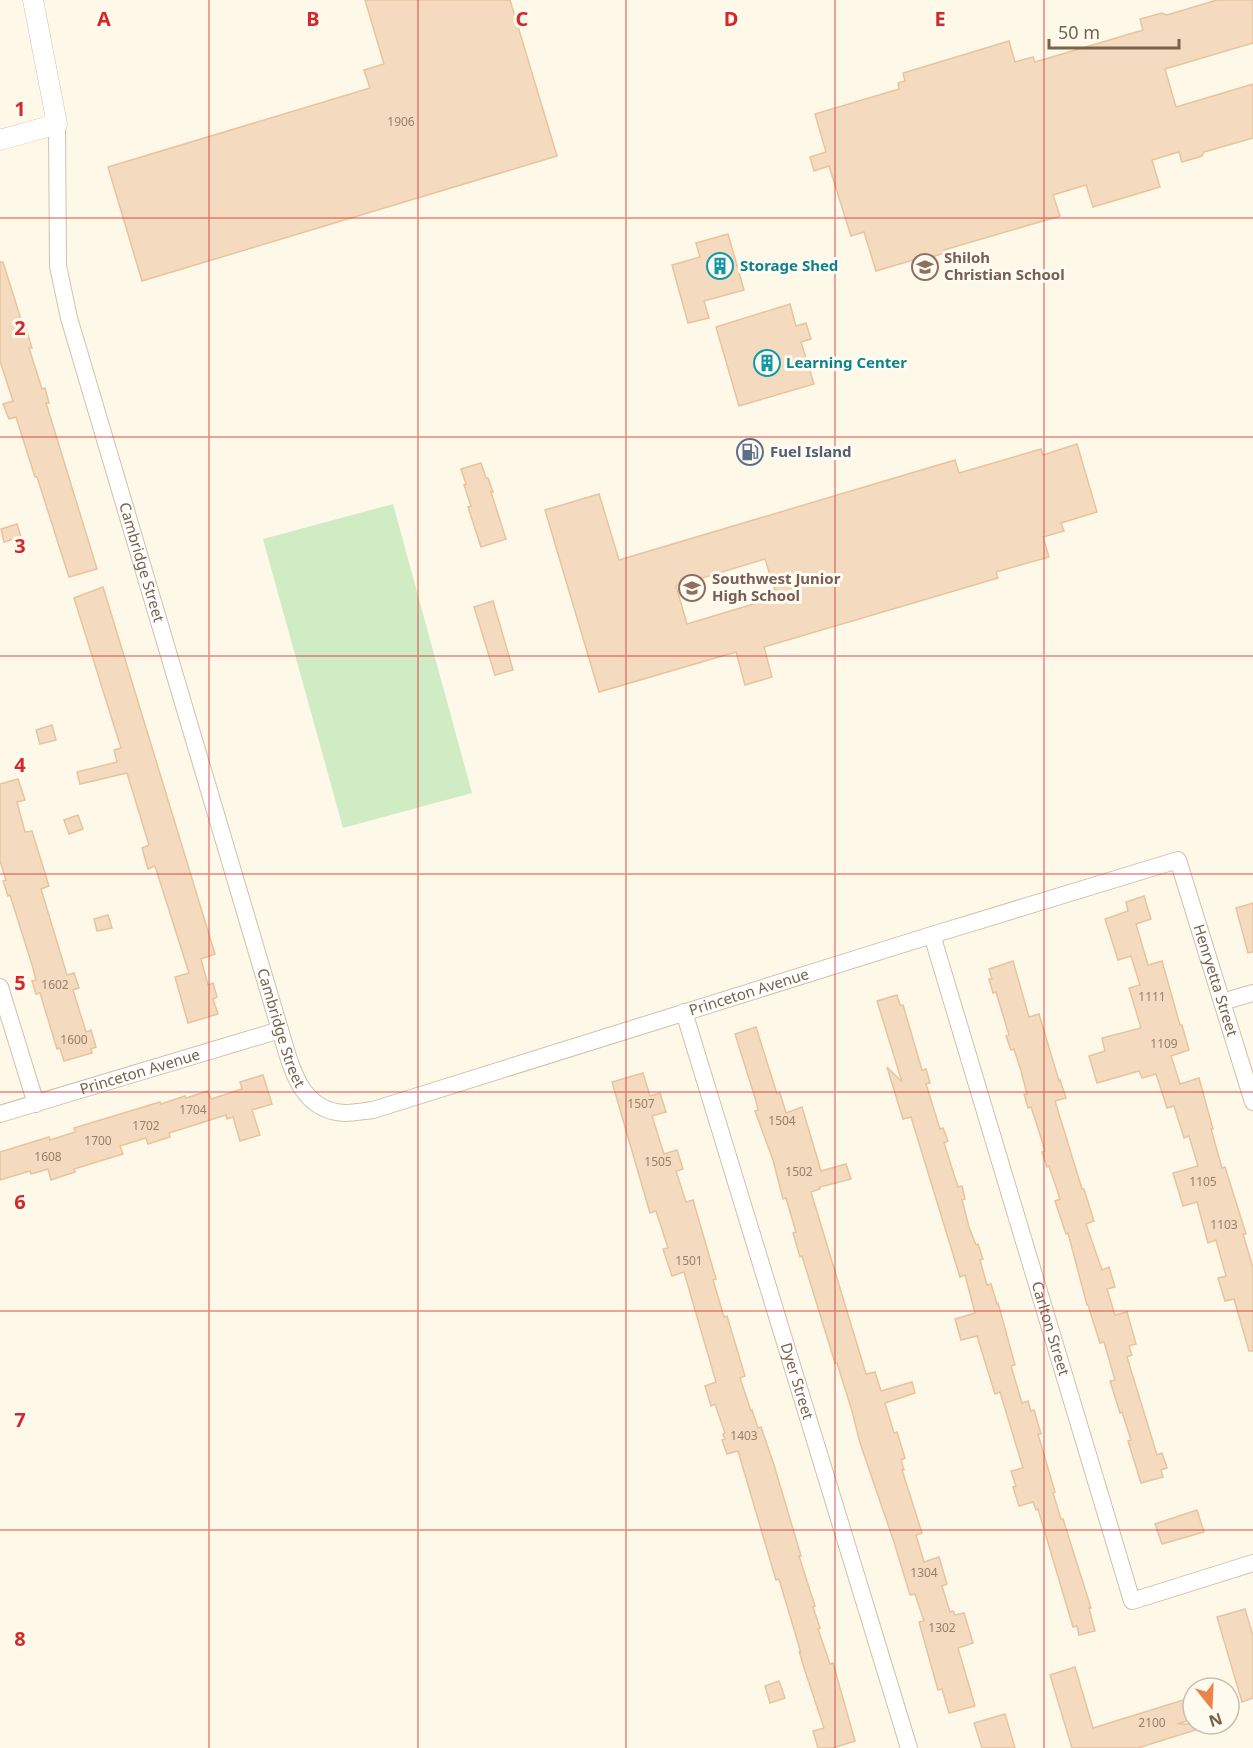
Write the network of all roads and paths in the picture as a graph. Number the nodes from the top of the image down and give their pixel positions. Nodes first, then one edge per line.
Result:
1 (33, 0) edge
2 (57, 124) junction
3 (0, 140) edge
4 (1178, 860) joint
5 (932, 935) junction
6 (0, 987) edge
7 (1253, 993) edge
8 (1222, 1002) junction
9 (684, 1012) junction
10 (280, 1030) junction
11 (1253, 1102) edge
12 (36, 1104) junction
13 (320, 1107) joint
14 (0, 1114) edge
15 (1253, 1563) edge
16 (909, 1748) edge

1 - 2 street, Cambridge Street
2 - 3 street
2 - 10 street, Cambridge Street
4 - 5 street, Princeton Avenue
4 - 8 street, Henryetta Street
5 - 9 street, Princeton Avenue
5 - 15 street, Carlton Street
6 - 12 street
7 - 8 street
8 - 11 street, Henryetta Street
9 - 13 street, Princeton Avenue
9 - 16 street, Dyer Street
10 - 12 street, Princeton Avenue
10 - 13 street, Cambridge Street
12 - 14 street, Princeton Avenue

